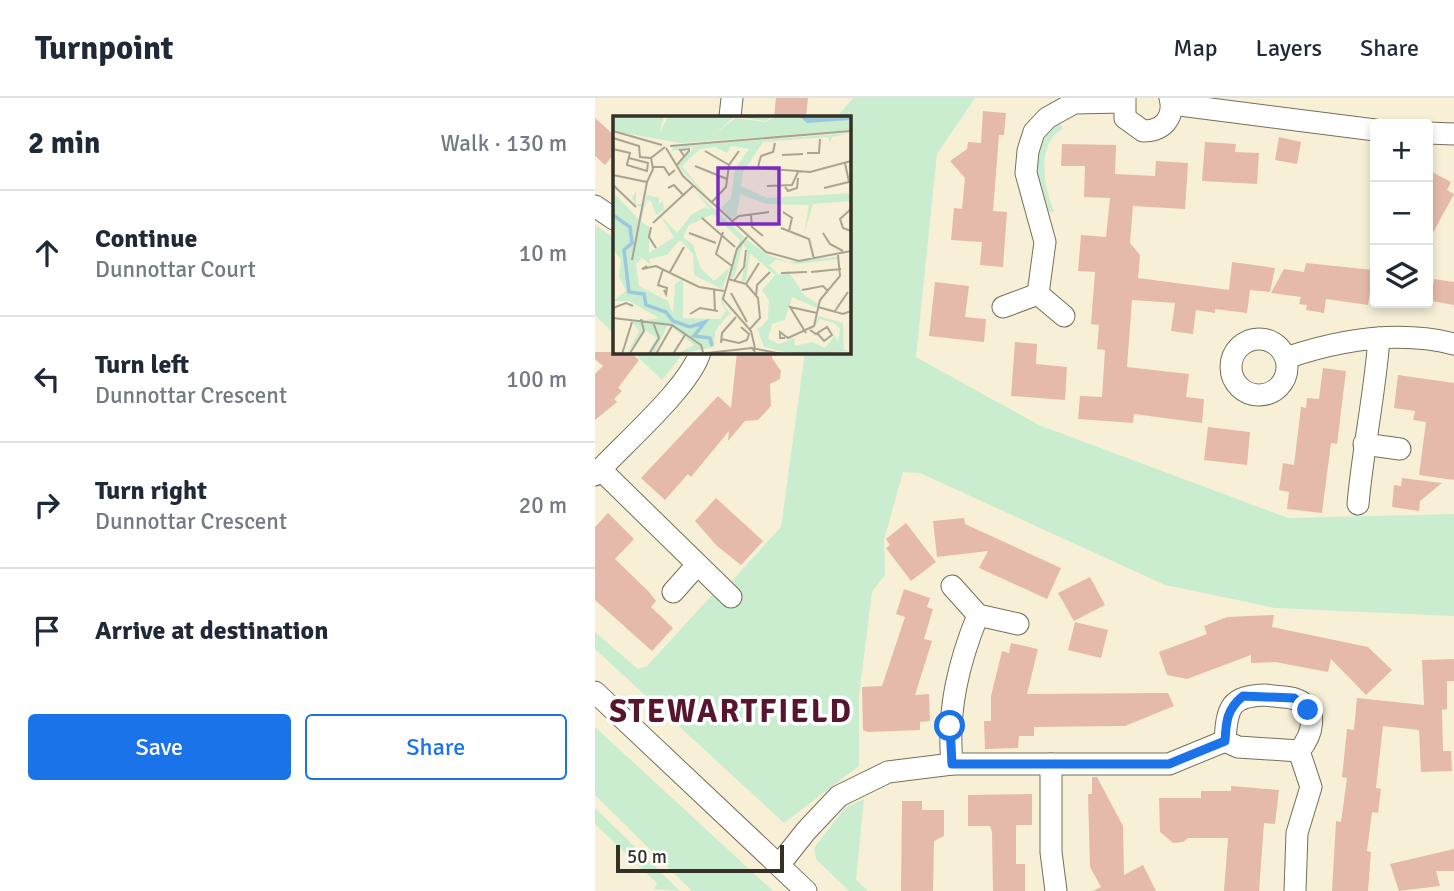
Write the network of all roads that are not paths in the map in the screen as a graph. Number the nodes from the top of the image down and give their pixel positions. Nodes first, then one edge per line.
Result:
1 (732, 98) edge
2 (1124, 100) edge
3 (1171, 101) edge
4 (730, 116) edge
5 (1370, 129) edge
6 (1433, 133) edge
7 (1454, 134) edge
8 (595, 206) edge
9 (613, 218) edge
10 (1038, 294) junction
11 (1003, 307) dead end
12 (1064, 316) dead end
13 (1379, 338) junction
14 (1454, 344) edge
15 (699, 354) edge
16 (1286, 358) dead end
17 (1364, 444) junction
18 (1400, 449) dead end
19 (598, 472) edge
20 (1358, 504) dead end
21 (697, 565) junction
22 (953, 586) dead end
23 (673, 592) dead end
24 (731, 597) dead end
25 (978, 615) junction
26 (1019, 624) dead end
27 (595, 692) edge
28 (1225, 741) junction
29 (1299, 751) junction
30 (952, 764) junction
31 (1051, 764) junction
32 (779, 865) junction
33 (806, 891) edge
34 (1056, 891) edge
35 (1295, 891) edge

1 - 4 street
2 - 3 street
2 - 10 street
3 - 5 street
6 - 7 street
8 - 9 street
10 - 11 street
10 - 12 street
13 - 14 street
13 - 16 street
13 - 17 street
15 - 19 street
17 - 18 street
17 - 20 street
19 - 21 street
21 - 23 street
21 - 24 street
22 - 25 street
25 - 26 street
25 - 30 street
27 - 32 street
28 - 29 street
28 - 29 street
28 - 31 street
29 - 35 street
30 - 31 street
30 - 32 street
31 - 34 street
32 - 33 street

